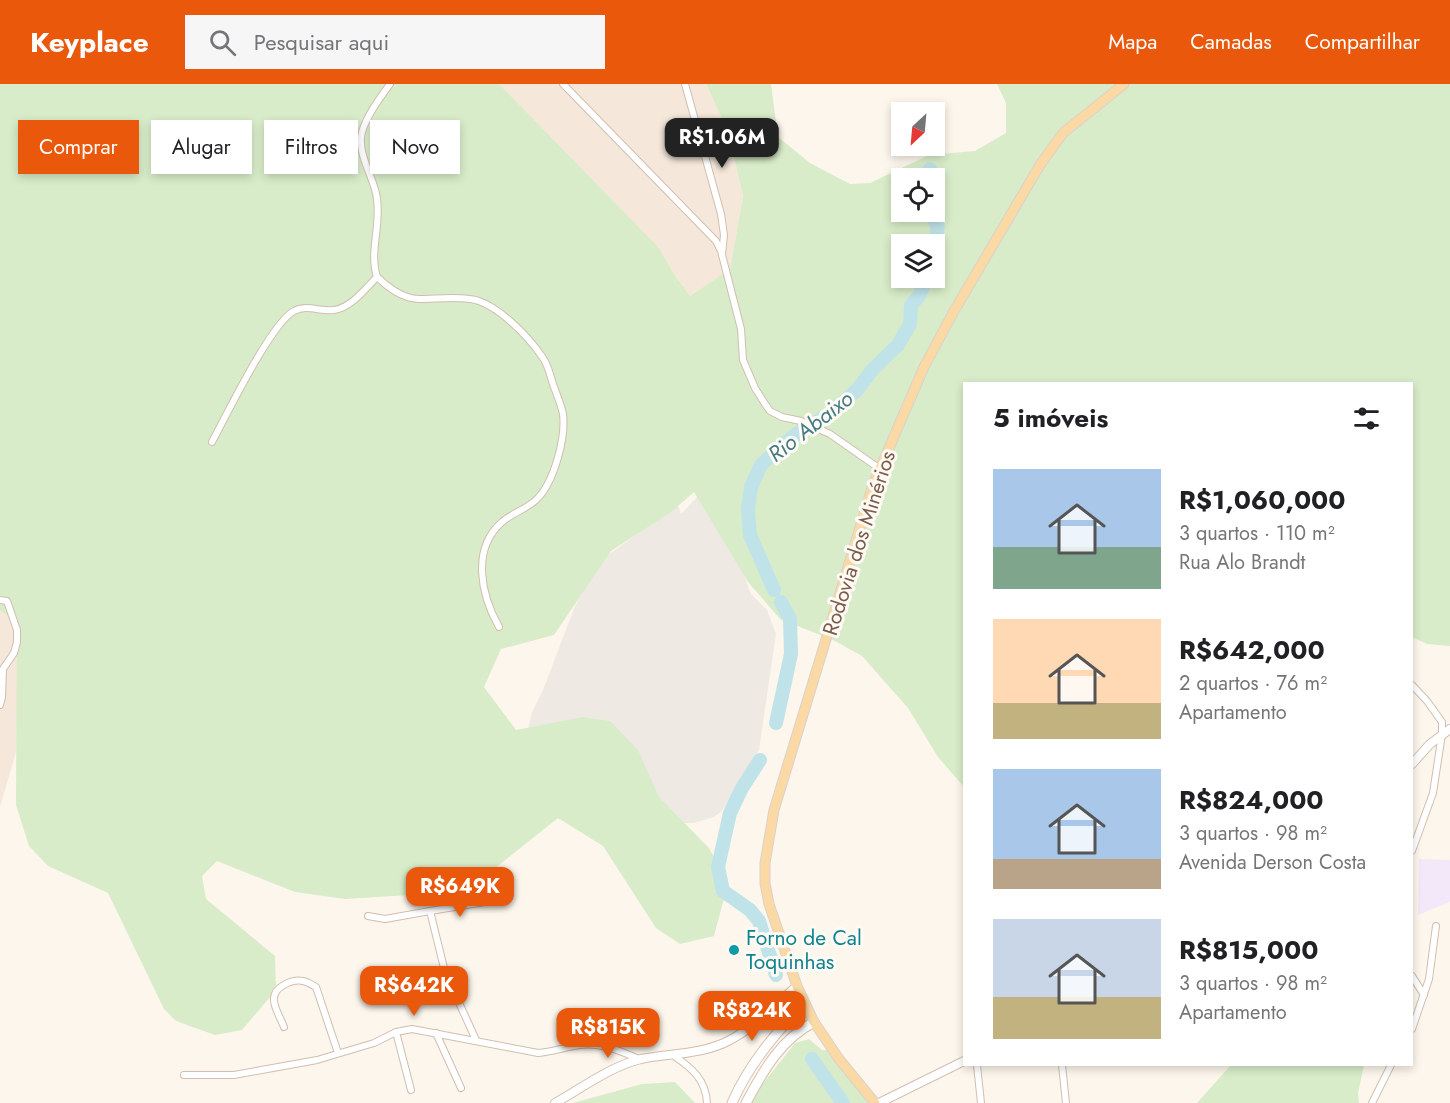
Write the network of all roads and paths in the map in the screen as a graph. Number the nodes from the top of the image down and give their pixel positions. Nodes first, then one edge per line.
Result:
1 (390, 84) edge
2 (563, 84) edge
3 (685, 84) edge
4 (1124, 84) edge
5 (722, 258) junction
6 (377, 277) junction
7 (212, 442) dead end
8 (880, 469) junction
9 (0, 600) edge
10 (499, 627) dead end
11 (1, 685) edge
12 (1413, 686) edge
13 (0, 705) edge
14 (1450, 729) edge
15 (1442, 734) junction
16 (1413, 763) edge
17 (1413, 848) edge
18 (485, 902) dead end
19 (430, 911) junction
20 (368, 916) dead end
21 (1436, 926) dead end
22 (1413, 978) edge
23 (797, 986) junction
24 (1424, 995) junction
25 (804, 1003) junction
26 (814, 1022) junction
27 (1413, 1026) edge
28 (284, 1027) dead end
29 (396, 1032) junction
30 (436, 1033) junction
31 (476, 1040) junction
32 (338, 1053) junction
33 (674, 1056) junction
34 (640, 1060) junction
35 (963, 1061) edge
36 (977, 1066) edge
37 (1062, 1066) edge
38 (1390, 1066) edge
39 (184, 1075) dead end
40 (461, 1088) dead end
41 (411, 1090) dead end
42 (555, 1103) edge
43 (707, 1103) edge
44 (732, 1103) edge
45 (746, 1103) edge
46 (877, 1103) edge
47 (981, 1103) edge
48 (1066, 1103) edge
49 (1372, 1103) edge

1 - 6 street
2 - 5 street
3 - 5 street
4 - 8 main road, Rodovia dos Minérios
5 - 8 street
6 - 7 street
6 - 10 street
8 - 23 main road, Rodovia dos Minérios
9 - 11 street
11 - 13 street
12 - 15 street
14 - 15 street
15 - 16 street
15 - 17 street
18 - 19 street
19 - 20 street
19 - 31 street
21 - 24 street
22 - 24 street
23 - 25 main road, Rodovia dos Minérios
23 - 33 street
24 - 27 street
25 - 26 main road, Rodovia dos Minérios
25 - 44 main road
26 - 45 main road
26 - 46 main road, Rodovia dos Minérios
28 - 32 street
29 - 30 street
29 - 32 street
29 - 41 street
30 - 31 street
30 - 40 street
31 - 34 street
32 - 39 street
33 - 34 street
33 - 43 street
34 - 42 street
35 - 46 street
36 - 47 street
37 - 48 street
38 - 49 street

